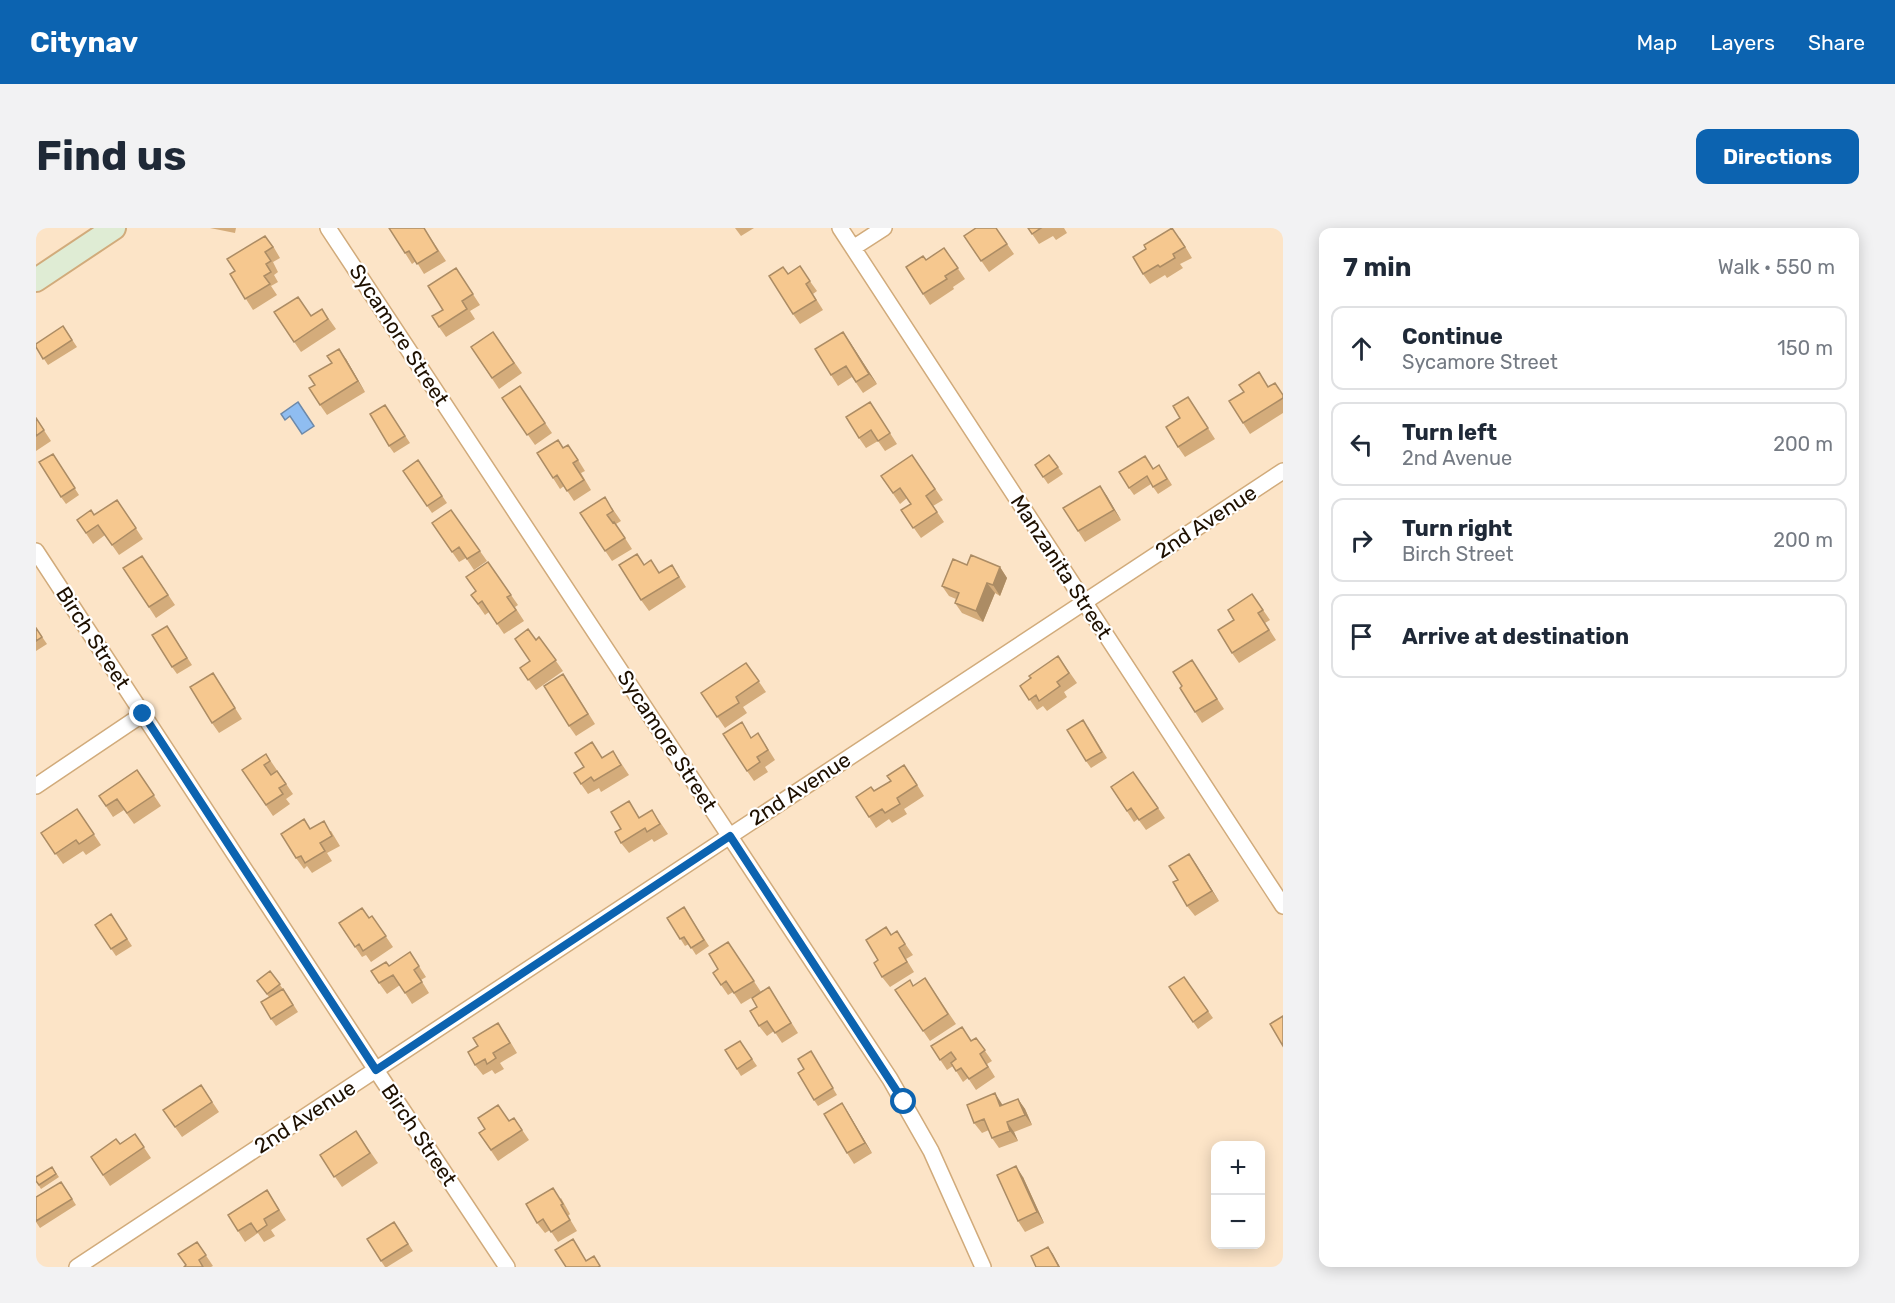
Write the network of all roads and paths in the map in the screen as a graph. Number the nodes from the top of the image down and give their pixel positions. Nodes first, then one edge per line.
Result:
1 (114, 228) edge
2 (328, 228) edge
3 (840, 228) edge
4 (884, 228) edge
5 (853, 248) junction
6 (36, 280) edge
7 (1283, 471) edge
8 (36, 551) edge
9 (1084, 603) junction
10 (143, 714) junction
11 (36, 786) edge
12 (730, 836) junction
13 (1283, 906) edge
14 (376, 1070) junction
15 (77, 1267) edge
16 (507, 1267) edge
17 (983, 1267) edge

1 - 6 street
2 - 12 street, Sycamore Street
3 - 5 street, Manzanita Street
4 - 5 street
5 - 9 street, Manzanita Street
7 - 9 street, 2nd Avenue
8 - 10 street, Birch Street
9 - 12 street, 2nd Avenue
9 - 13 street, Manzanita Street
10 - 11 street
10 - 14 street, Birch Street
12 - 14 street, 2nd Avenue
12 - 17 street, Sycamore Street
14 - 15 street, 2nd Avenue
14 - 16 street, Birch Street

